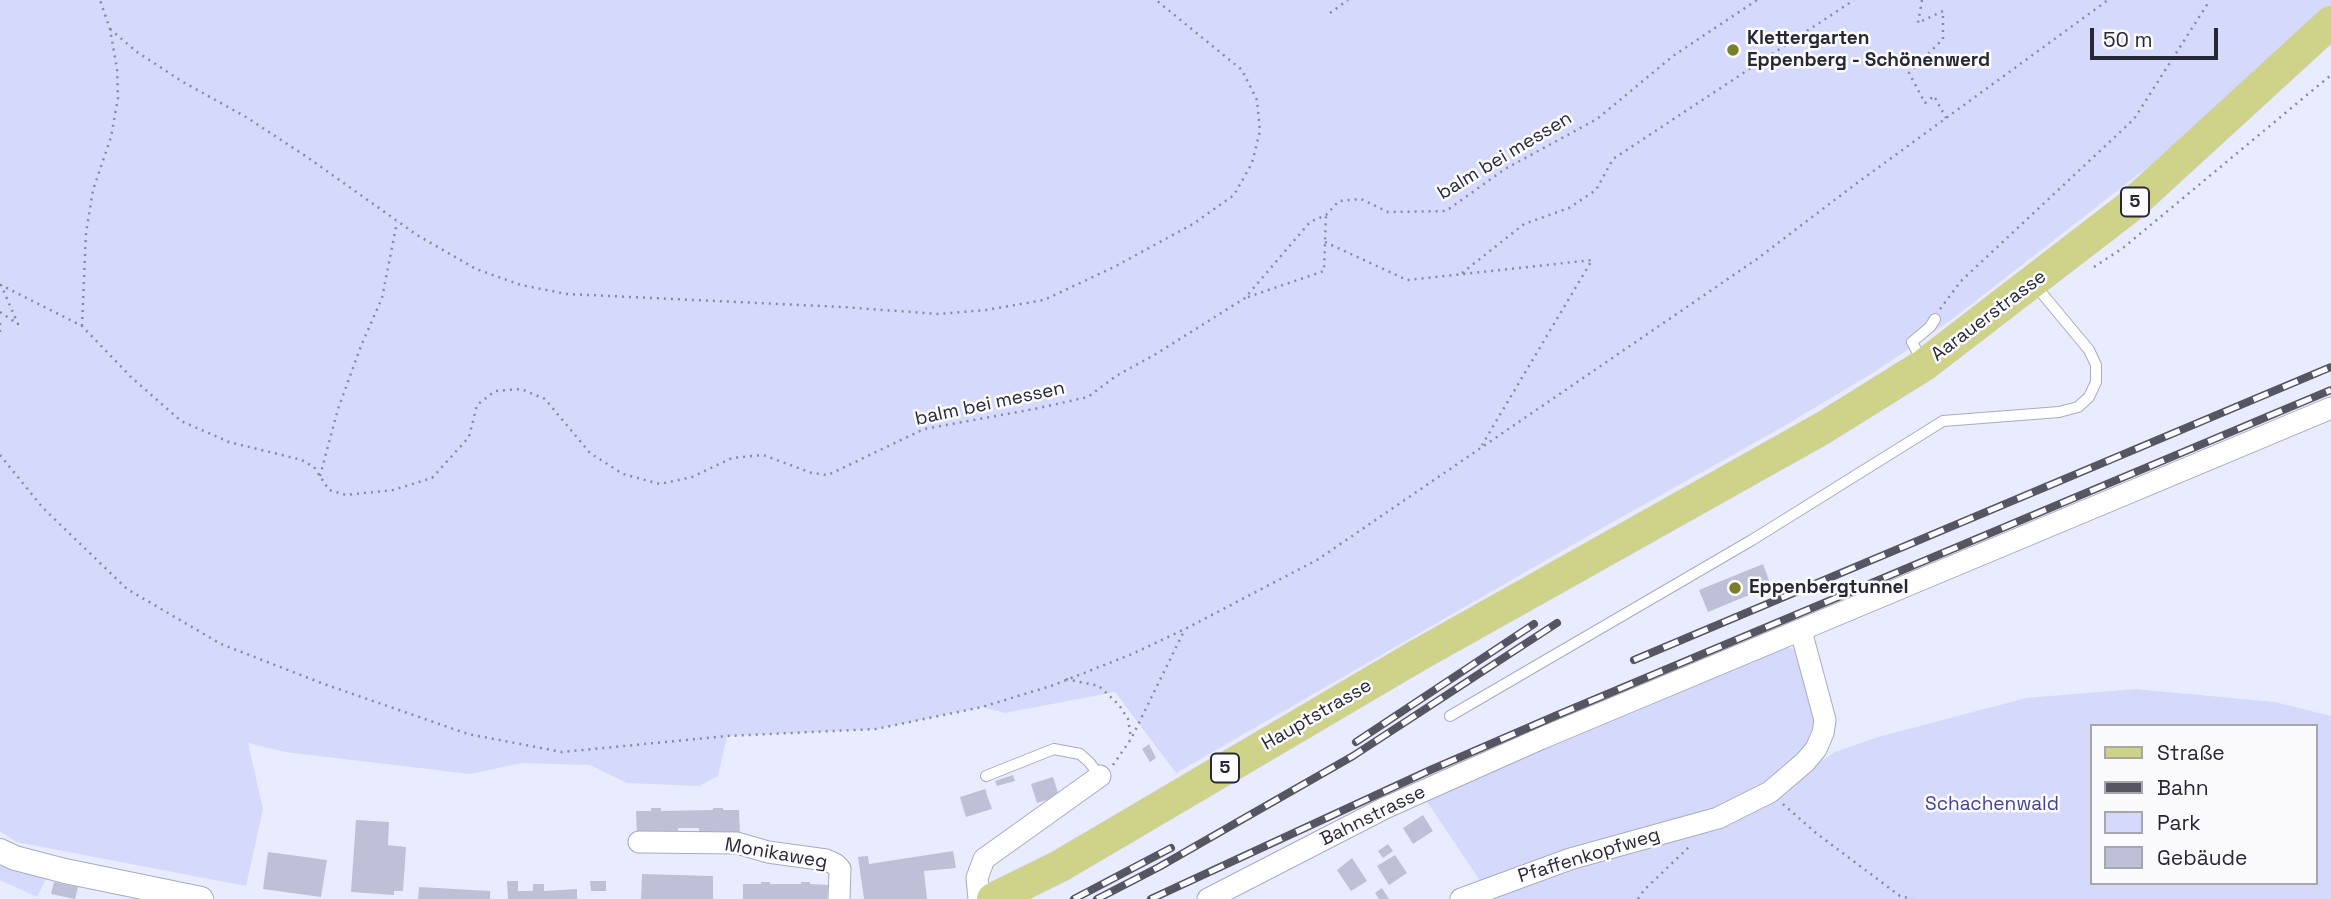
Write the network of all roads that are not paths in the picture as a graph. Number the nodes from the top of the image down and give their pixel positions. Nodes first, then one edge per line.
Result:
1 (2331, 22) edge
2 (2033, 283) junction
3 (1935, 319) road end
4 (1924, 365) junction
5 (2331, 408) edge
6 (1604, 551) joint
7 (1801, 631) junction
8 (1450, 716) dead end
9 (986, 776) dead end
10 (1100, 776) joint
11 (639, 842) dead end
12 (0, 850) edge
13 (201, 899) edge
14 (839, 899) edge
15 (979, 899) edge
16 (993, 899) edge
17 (1208, 899) edge
18 (1461, 899) edge

1 - 2 main road, Aarauerstrasse / 5
2 - 4 main road, Aarauerstrasse / 5
2 - 8 lane
3 - 4 lane
4 - 6 main road, Aarauerstrasse / 5
5 - 7 street, Bahnstrasse
6 - 16 main road, Hauptstrasse / 5
7 - 17 street, Bahnstrasse
7 - 18 street, Pfaffenkopfweg
9 - 10 lane
10 - 15 street
11 - 14 street, Monikaweg
12 - 13 street

